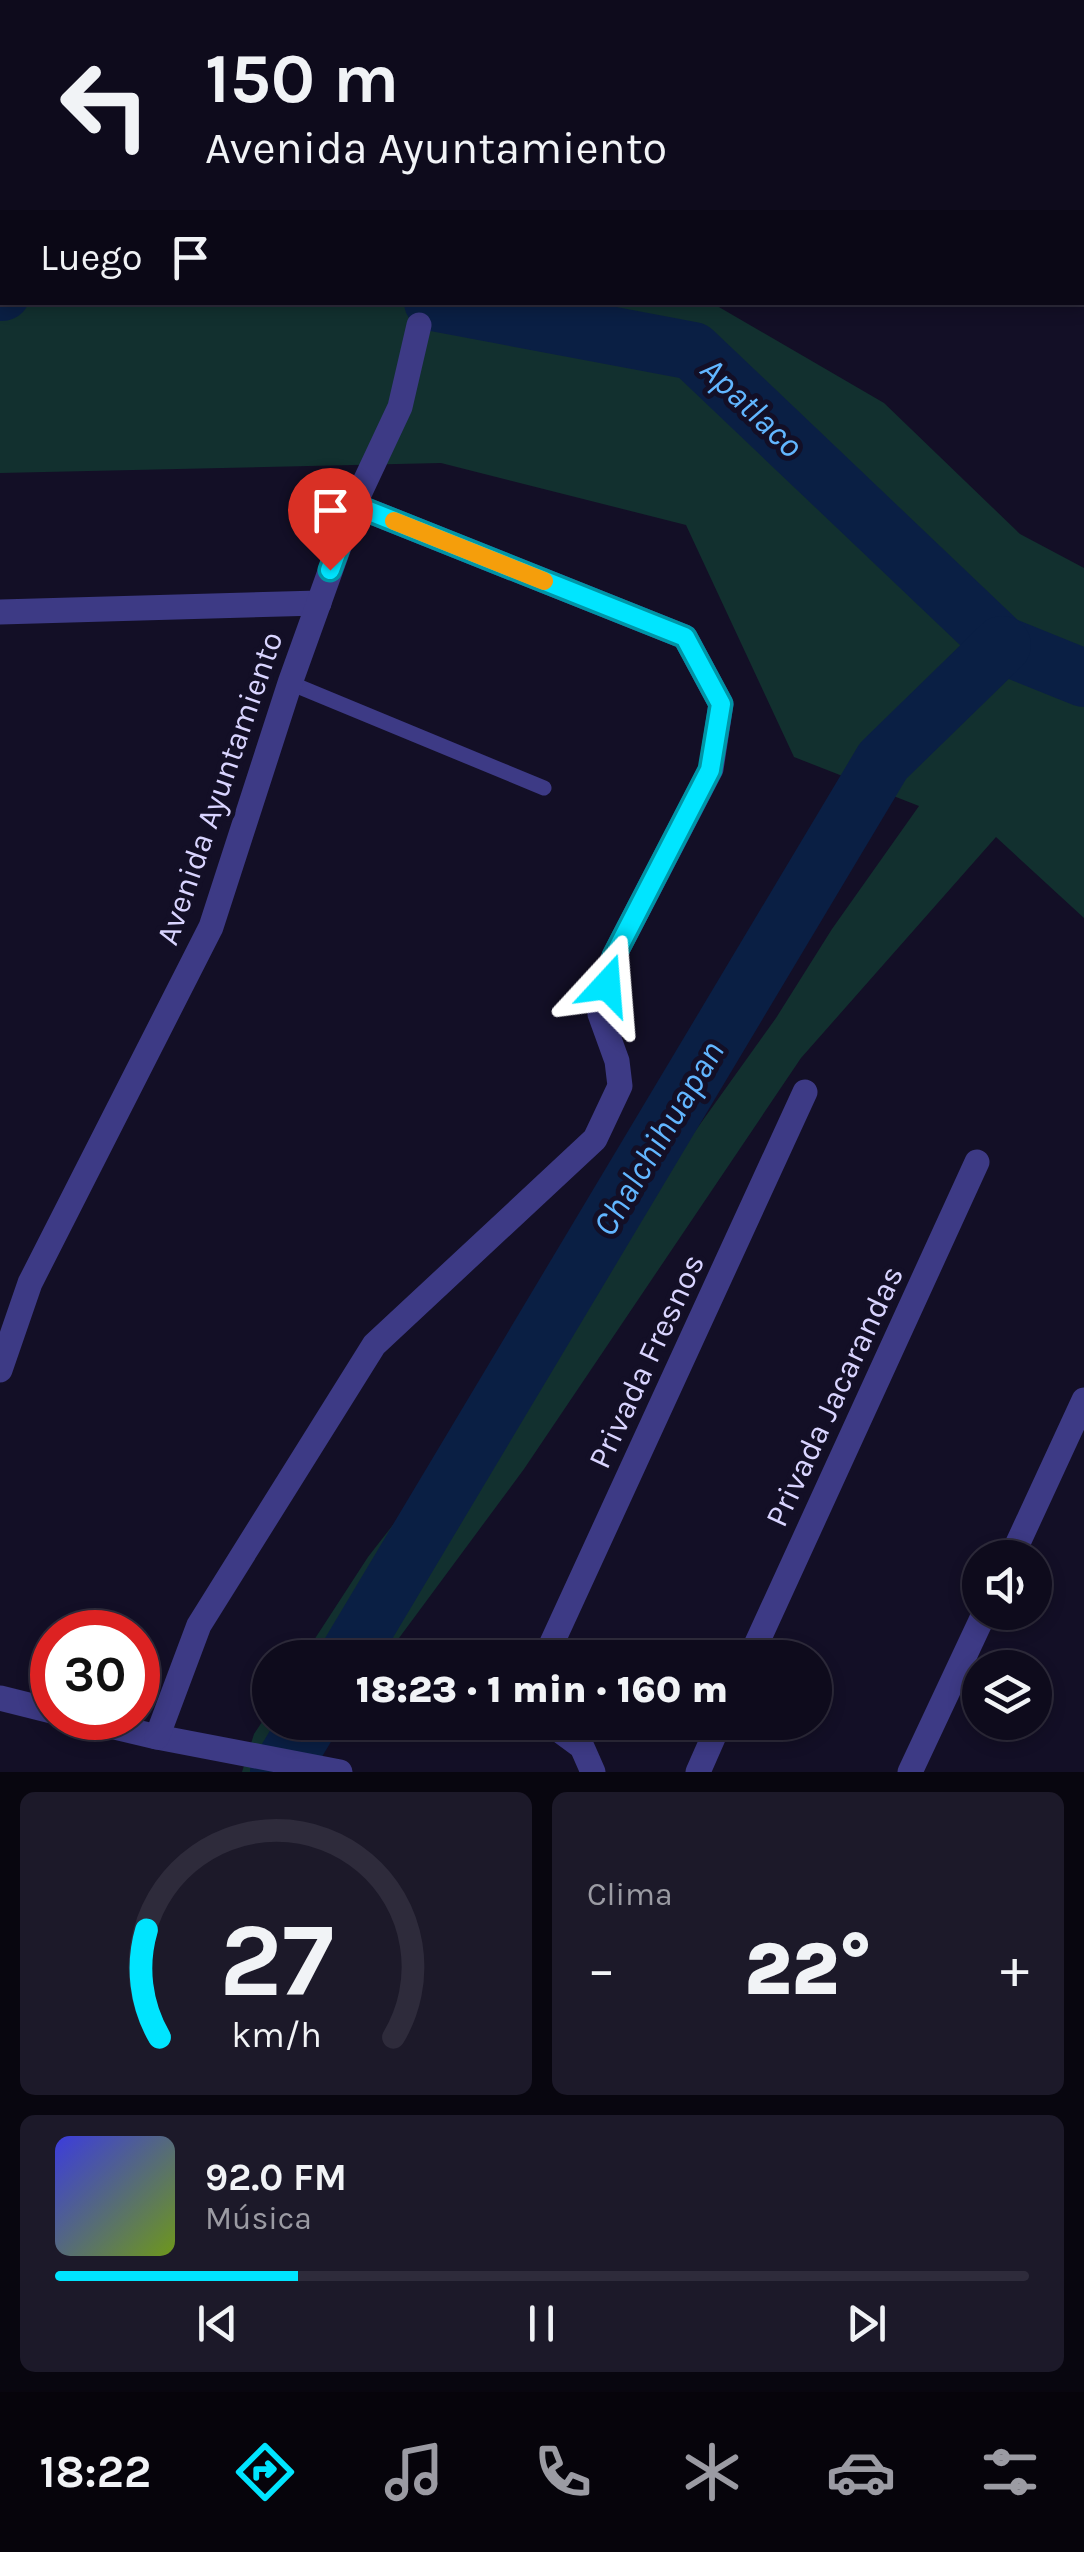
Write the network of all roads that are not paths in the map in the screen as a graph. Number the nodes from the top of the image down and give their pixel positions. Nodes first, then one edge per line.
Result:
1 (419, 325) dead end
2 (354, 505) junction
3 (318, 603) junction
4 (0, 612) edge
5 (290, 683) junction
6 (544, 788) dead end
7 (806, 1092) dead end
8 (977, 1162) dead end
9 (0, 1370) edge
10 (1084, 1400) edge
11 (1018, 1540) edge
12 (977, 1630) edge
13 (552, 1640) edge
14 (758, 1640) edge
15 (0, 1698) edge
16 (30, 1706) edge
17 (160, 1727) edge
18 (160, 1739) edge
19 (572, 1740) edge
20 (712, 1740) edge
21 (340, 1772) edge
22 (593, 1772) edge
23 (698, 1772) edge
24 (910, 1772) edge

1 - 2 street, Avenida Ayuntamiento
2 - 3 street, Avenida Ayuntamiento
2 - 17 street
3 - 4 street
3 - 5 street, Avenida Ayuntamiento
5 - 6 lane
5 - 9 street, Avenida Ayuntamiento
7 - 13 street, Privada Fresnos
8 - 14 street, Privada Jacarandas
10 - 11 street
12 - 24 street
15 - 16 street
18 - 21 street
19 - 22 street
20 - 23 street

